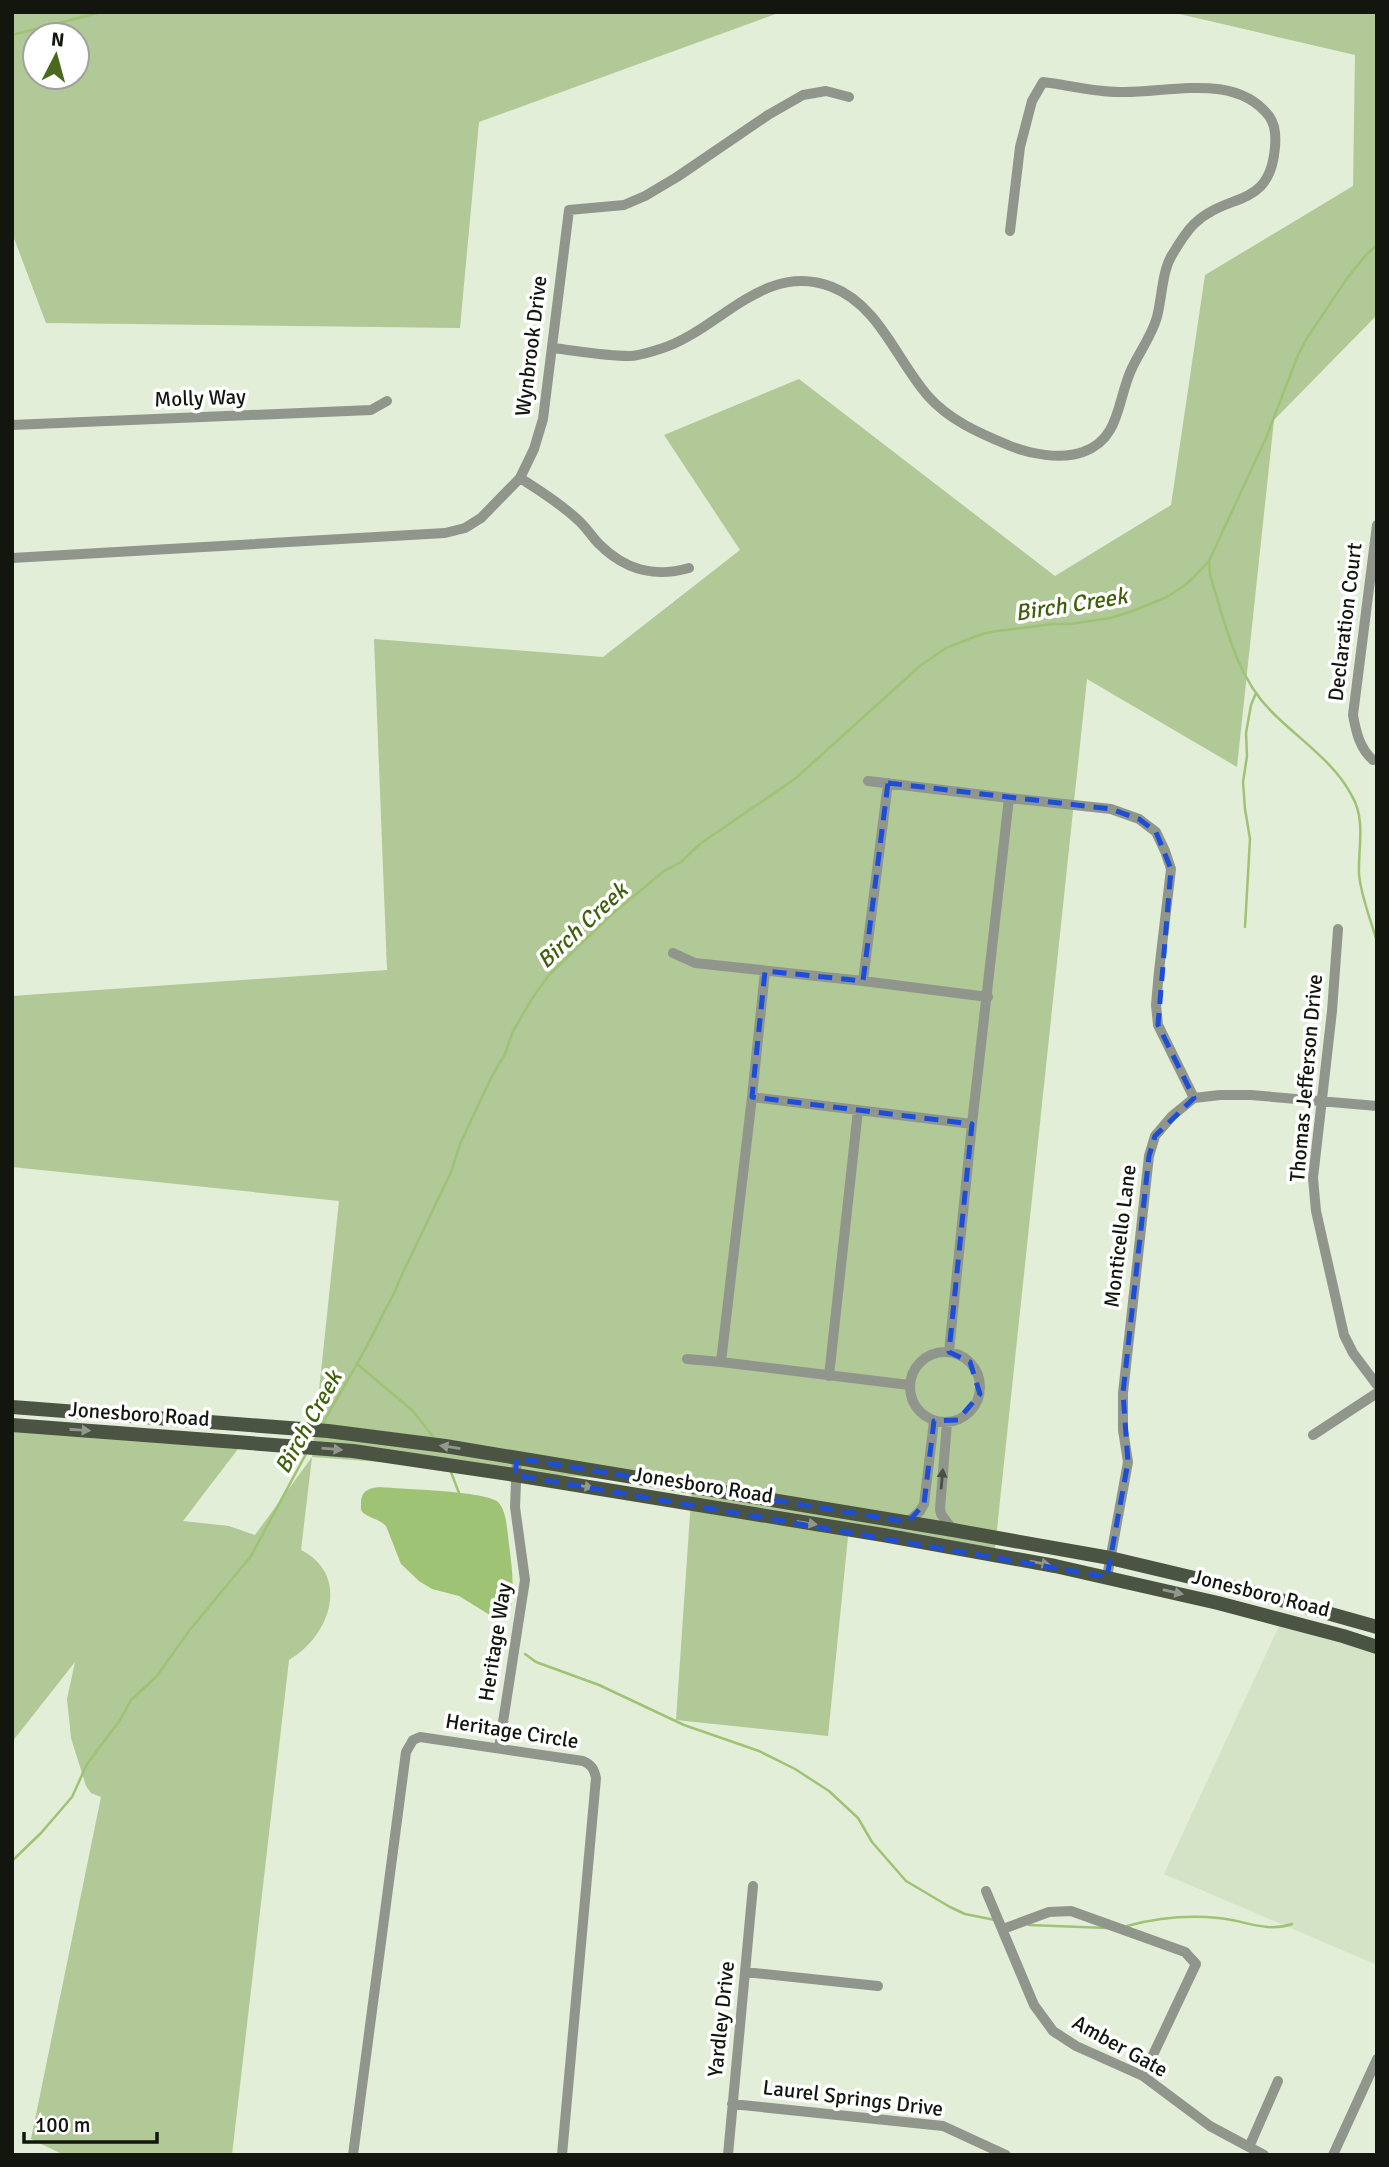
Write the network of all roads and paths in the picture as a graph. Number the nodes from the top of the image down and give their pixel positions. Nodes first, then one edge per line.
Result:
1 (849, 97) dead end
2 (1010, 231) dead end
3 (553, 348) junction
4 (387, 401) dead end
5 (12, 425) edge
6 (520, 478) junction
7 (1377, 524) edge
8 (1376, 550) edge
9 (12, 558) edge
10 (689, 568) dead end
11 (1373, 760) dead end
12 (867, 781) dead end
13 (888, 783) junction
14 (1009, 798) junction
15 (1338, 929) dead end
16 (673, 953) dead end
17 (765, 971) junction
18 (863, 981) junction
19 (988, 997) junction
20 (752, 1097) junction
21 (1194, 1098) junction
22 (1321, 1102) junction
23 (1377, 1106) edge
24 (858, 1110) junction
25 (972, 1124) junction
26 (949, 1352) junction
27 (687, 1359) dead end
28 (721, 1362) junction
29 (829, 1376) junction
30 (909, 1385) junction
31 (1377, 1385) edge
32 (1377, 1393) edge
33 (12, 1407) edge
34 (934, 1421) junction
35 (947, 1423) junction
36 (12, 1425) edge
37 (1313, 1435) dead end
38 (517, 1458) junction
39 (515, 1475) junction
40 (908, 1522) junction
41 (953, 1530) junction
42 (1110, 1558) junction
43 (1107, 1577) junction
44 (1377, 1627) edge
45 (1377, 1647) edge
46 (499, 1748) junction
47 (753, 1886) dead end
48 (986, 1891) dead end
49 (1003, 1929) junction
50 (745, 1972) junction
51 (878, 1986) dead end
52 (1377, 2059) edge
53 (1143, 2076) junction
54 (1278, 2081) dead end
55 (732, 2104) junction
56 (1249, 2147) junction
57 (353, 2155) edge
58 (562, 2155) edge
59 (728, 2155) edge
60 (1006, 2155) edge
61 (1264, 2155) edge
62 (1333, 2155) edge

1 - 3 street, Wynbrook Drive
2 - 3 street
3 - 6 street, Wynbrook Drive
4 - 5 street, Molly Way
6 - 9 street, Wynbrook Drive
6 - 10 street
7 - 8 street, Declaration Court
8 - 11 street, Declaration Court
12 - 13 street
13 - 14 street
13 - 18 street
14 - 19 street
14 - 21 street
15 - 22 street, Thomas Jefferson Drive
16 - 17 street
17 - 18 street
17 - 20 street
18 - 19 street
19 - 25 street
20 - 24 street
20 - 28 street
21 - 22 street
21 - 42 street, Monticello Lane
22 - 23 street
22 - 31 street, Thomas Jefferson Drive
24 - 25 street
24 - 29 street
25 - 26 street
26 - 30 street
26 - 35 street
27 - 28 street
28 - 29 street
29 - 30 street
30 - 34 street
32 - 37 street
38 -> 33 main road, Jonesboro Road
34 - 35 street
34 - 40 street
41 -> 35 street
36 -> 39 main road, Jonesboro Road
38 - 39 street, Heritage Way
38 - 40 main road, Jonesboro Road
39 -> 43 main road, Jonesboro Road
39 - 46 street, Heritage Way
40 - 41 main road, Jonesboro Road
41 - 42 main road, Jonesboro Road
42 - 43 street, Monticello Lane
42 - 44 main road, Jonesboro Road
43 -> 45 main road, Jonesboro Road
46 - 57 street, Heritage Circle
46 - 58 street, Heritage Circle
47 - 50 street, Yardley Drive
48 - 49 street, Amber Gate
49 - 53 street, Amber Gate
49 - 53 street
50 - 51 street
50 - 55 street, Yardley Drive
52 - 62 street
53 - 56 street, Amber Gate
54 - 56 street
55 - 59 street, Yardley Drive
55 - 60 street, Laurel Springs Drive
56 - 61 street, Amber Gate

